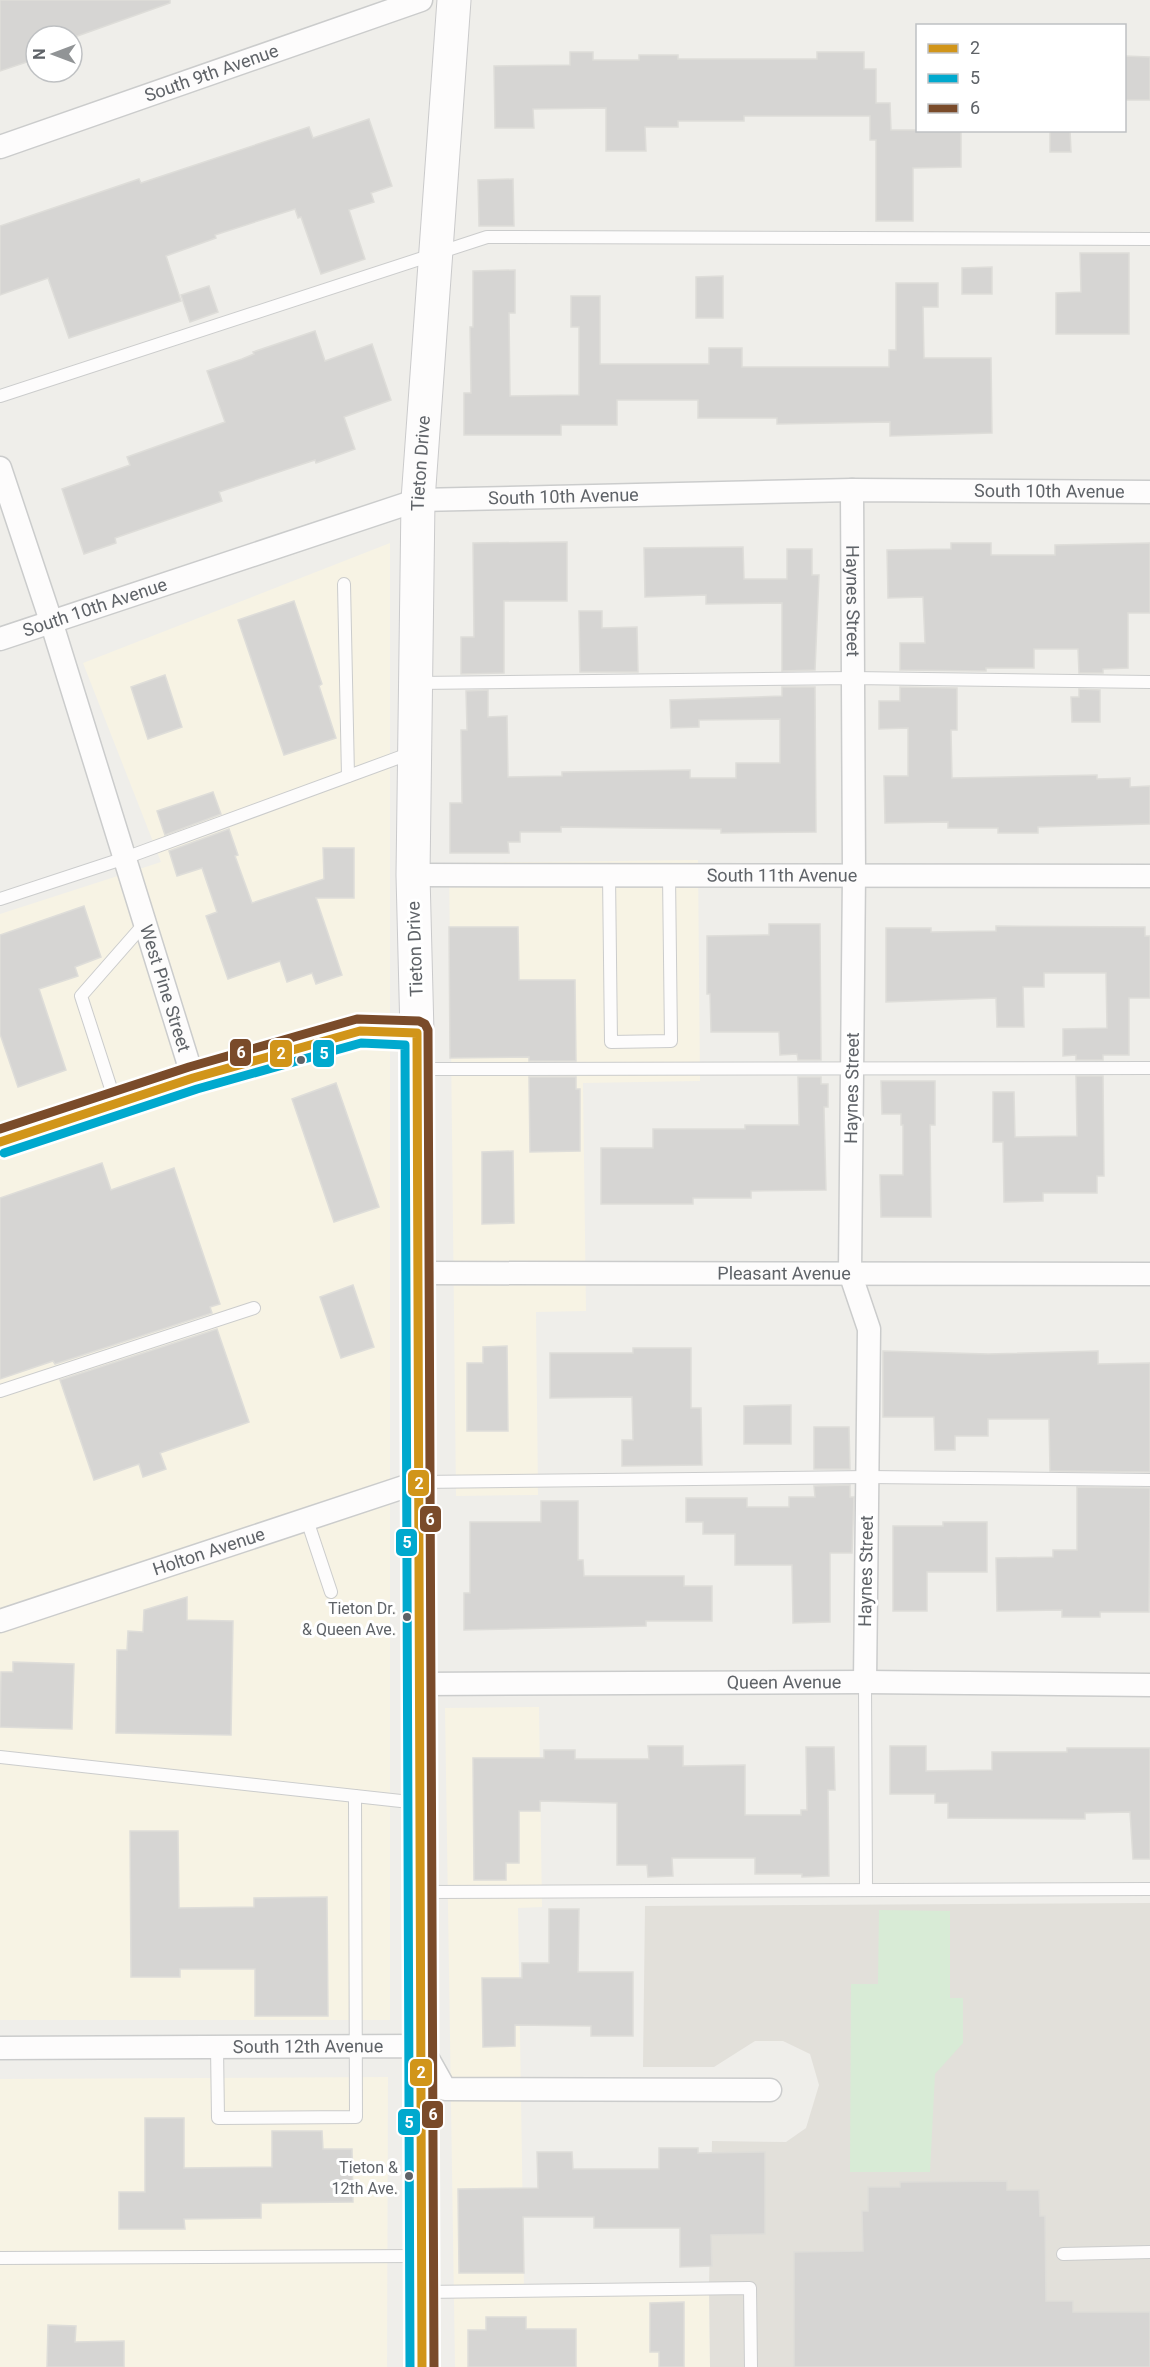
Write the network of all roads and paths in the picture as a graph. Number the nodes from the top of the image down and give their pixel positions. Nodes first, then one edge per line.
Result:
1 (421, 0) edge
2 (454, 0) edge
3 (0, 147) edge
4 (1150, 240) edge
5 (436, 252) junction
6 (0, 396) edge
7 (0, 468) edge
8 (852, 490) junction
9 (1150, 492) edge
10 (418, 500) junction
11 (344, 584) dead end
12 (51, 621) junction
13 (0, 639) edge
14 (853, 678) junction
15 (1150, 682) edge
16 (416, 683) junction
17 (415, 752) junction
18 (348, 776) junction
19 (125, 858) junction
20 (854, 874) junction
21 (413, 875) junction
22 (609, 875) junction
23 (669, 875) junction
24 (1150, 876) edge
25 (0, 899) edge
26 (145, 923) junction
27 (417, 1033) junction
28 (852, 1068) junction
29 (1150, 1068) edge
30 (417, 1069) junction
31 (193, 1078) junction
32 (116, 1104) junction
33 (0, 1142) edge
34 (418, 1273) junction
35 (850, 1273) junction
36 (1150, 1274) edge
37 (254, 1308) dead end
38 (0, 1391) edge
39 (868, 1477) junction
40 (1150, 1480) edge
41 (419, 1482) junction
42 (307, 1520) junction
43 (331, 1592) dead end
44 (0, 1621) edge
45 (865, 1682) junction
46 (420, 1684) junction
47 (1150, 1685) edge
48 (0, 1757) edge
49 (356, 1796) junction
50 (420, 1803) junction
51 (866, 1889) junction
52 (1150, 1889) edge
53 (420, 1892) junction
54 (421, 2046) junction
55 (217, 2047) junction
56 (355, 2047) junction
57 (0, 2048) edge
58 (770, 2090) dead end
59 (1150, 2253) edge
60 (1063, 2254) dead end
61 (422, 2256) junction
62 (0, 2258) edge
63 (422, 2292) junction
64 (422, 2367) edge
65 (751, 2367) edge

1 - 3 street, South 9th Avenue
2 - 5 main road, Tieton Drive
4 - 5 lane
5 - 6 lane
5 - 10 main road, Tieton Drive
7 - 12 street, West Pine Street
8 - 9 street, South 10th Avenue
8 - 10 street, South 10th Avenue
8 - 14 street, Haynes Street
10 - 12 street, South 10th Avenue
10 - 16 main road, Tieton Drive
11 - 18 lane
12 - 13 street, South 10th Avenue
12 - 19 street, West Pine Street
14 - 15 lane
14 - 16 lane
14 - 20 street, Haynes Street
16 - 17 main road, Tieton Drive
17 - 18 lane
17 - 21 main road, Tieton Drive
18 - 19 lane
19 - 25 lane
19 - 26 street, West Pine Street
20 - 23 street, South 11th Avenue
20 - 24 street, South 11th Avenue
20 - 28 street, Haynes Street
21 - 22 street, South 11th Avenue
21 - 27 main road, Tieton Drive
22 - 23 street, South 11th Avenue
22 - 23 lane
26 - 31 street, West Pine Street
26 - 32 lane
27 - 30 main road, Tieton Drive
27 - 31 street
28 - 29 lane
28 - 30 lane
28 - 35 street, Haynes Street
30 - 34 main road, Tieton Drive
31 - 32 street
32 - 33 street
34 - 35 street, Pleasant Avenue
34 - 41 main road, Tieton Drive
35 - 36 street, Pleasant Avenue
35 - 39 street, Haynes Street
37 - 38 lane
39 - 40 lane
39 - 41 lane
39 - 45 street, Haynes Street
41 - 42 street, Holton Avenue
41 - 46 main road, Tieton Drive
42 - 43 lane
42 - 44 street, Holton Avenue
45 - 46 street, Queen Avenue
45 - 47 street, Queen Avenue
45 - 51 lane
46 - 50 main road, Tieton Drive
48 - 49 lane
49 - 50 lane
49 - 56 lane
50 - 53 main road, Tieton Drive
51 - 52 lane
51 - 53 lane
53 - 54 main road, Tieton Drive
54 - 56 street, South 12th Avenue
54 - 58 street
54 - 61 main road, Tieton Drive
55 - 56 street, South 12th Avenue
55 - 56 lane
55 - 57 street, South 12th Avenue
59 - 60 lane
61 - 62 lane
61 - 63 main road, Tieton Drive
63 - 64 main road, Tieton Drive
63 - 65 lane

